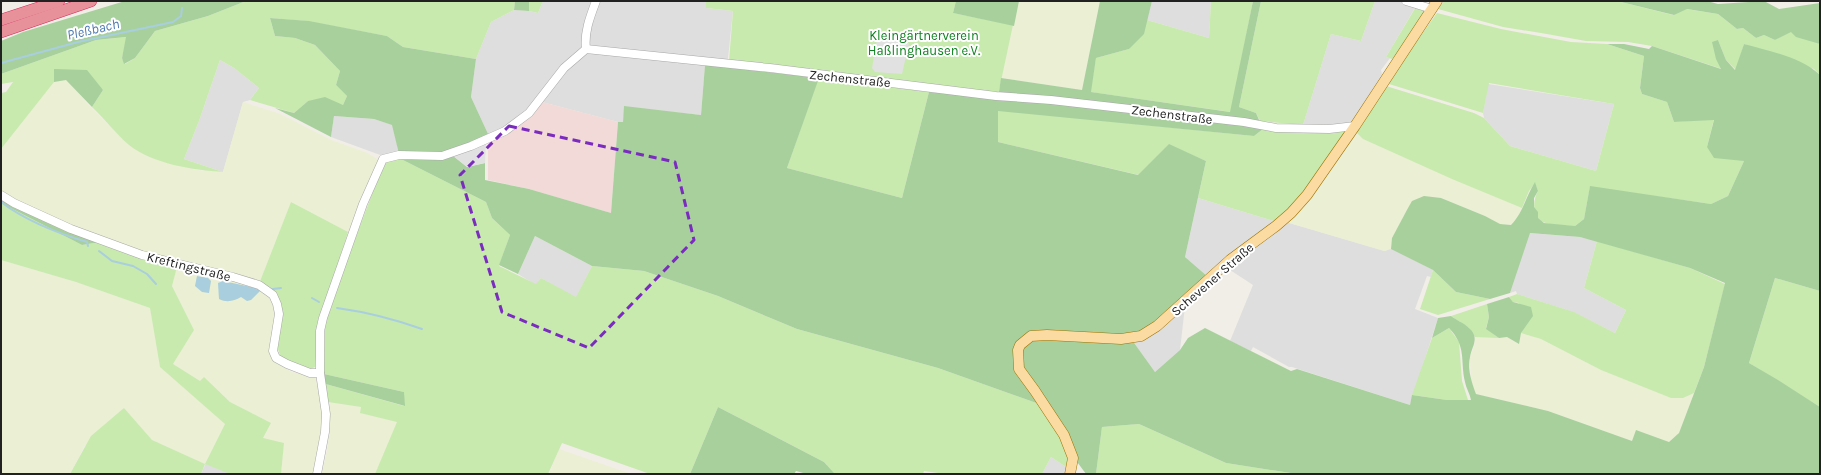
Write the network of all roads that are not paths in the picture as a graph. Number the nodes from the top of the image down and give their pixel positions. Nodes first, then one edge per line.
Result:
1 (59, 1) edge
2 (91, 1) edge
3 (596, 1) edge
4 (1406, 1) edge
5 (1434, 5) edge
6 (1, 20) edge
7 (1, 32) edge
8 (586, 50) junction
9 (1355, 126) junction
10 (1, 195) edge
11 (320, 374) junction
12 (317, 474) edge
13 (1070, 474) edge

1 - 6 highway
2 - 7 highway
3 - 8 street
4 - 5 street
5 - 9 main road, Schevener Straße
8 - 9 street, Zechenstraße
8 - 11 street
9 - 13 main road, Schevener Straße
10 - 11 street, Kreftingstraße
11 - 12 street

